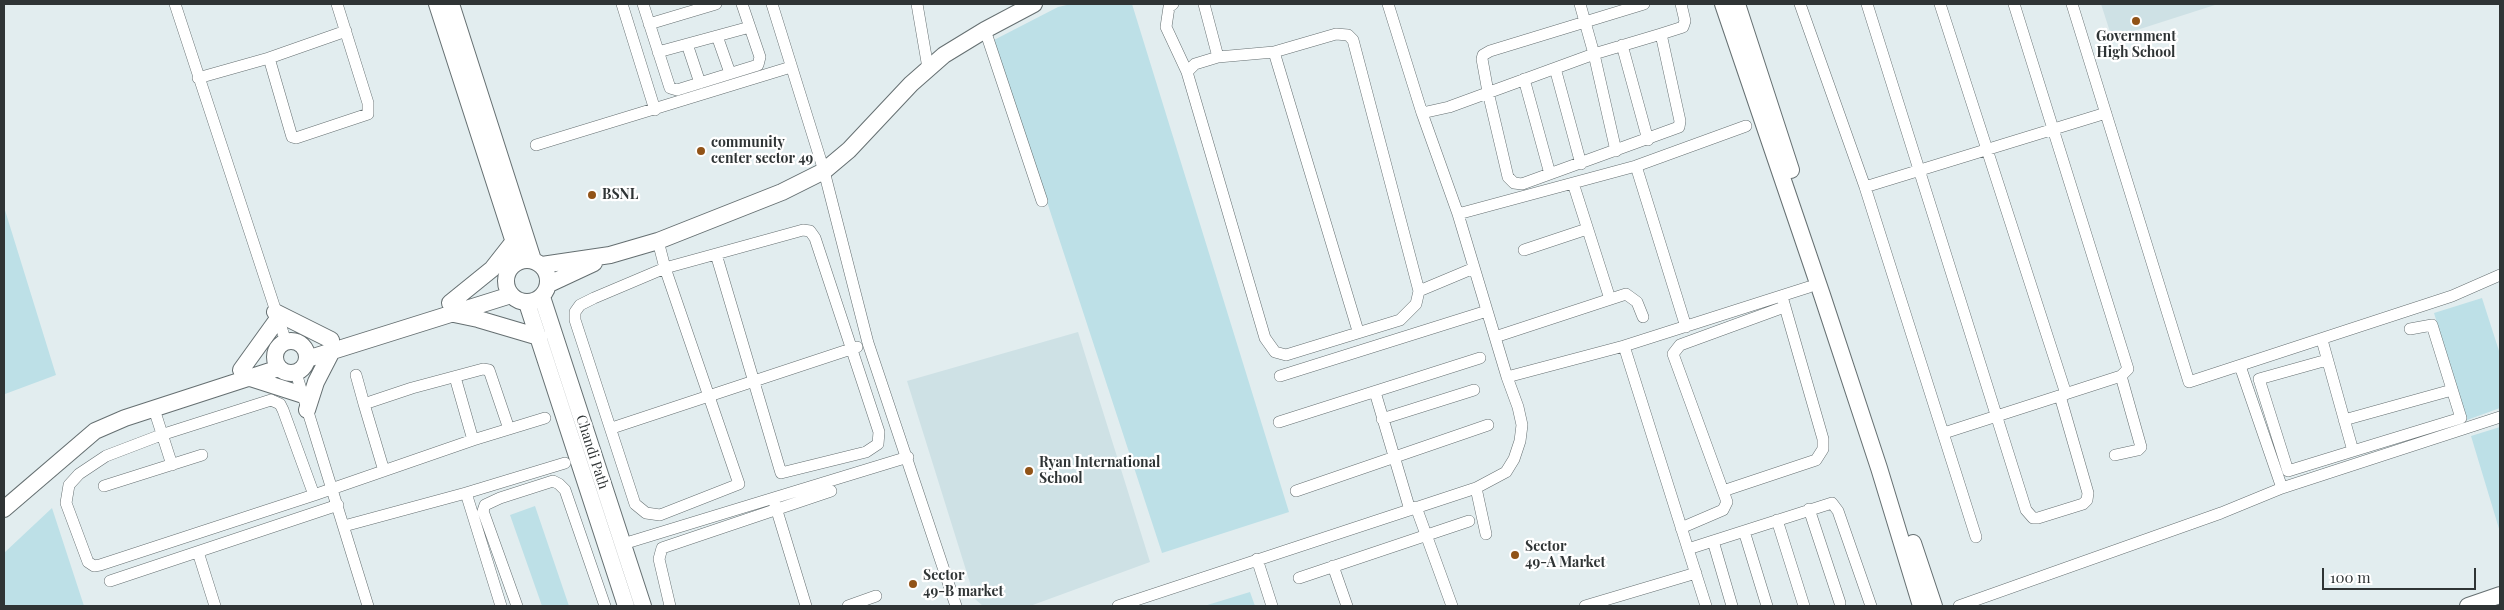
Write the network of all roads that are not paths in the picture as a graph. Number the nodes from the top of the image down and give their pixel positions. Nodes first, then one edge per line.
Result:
1 (175, 4) edge
2 (337, 4) edge
3 (437, 4) edge
4 (450, 4) edge
5 (622, 4) edge
6 (642, 4) edge
7 (716, 4) edge
8 (742, 4) edge
9 (772, 4) edge
10 (917, 4) edge
11 (1034, 4) edge
12 (1173, 4) edge
13 (1204, 4) edge
14 (1388, 4) edge
15 (1580, 4) edge
16 (1644, 4) edge
17 (1681, 4) edge
18 (1723, 4) edge
19 (1800, 4) edge
20 (1867, 4) edge
21 (1940, 4) edge
22 (2014, 4) edge
23 (2072, 4) edge
24 (1740, 7) edge
25 (1585, 22) junction
26 (649, 24) junction
27 (750, 27) junction
28 (984, 30) junction
29 (346, 31) junction
30 (1661, 34) junction
31 (716, 36) junction
32 (687, 44) junction
33 (1622, 46) junction
34 (658, 52) junction
35 (1274, 52) junction
36 (1594, 54) junction
37 (1218, 57) junction
38 (269, 58) junction
39 (791, 67) junction
40 (928, 68) junction
41 (1555, 68) junction
42 (1187, 72) junction
43 (730, 73) junction
44 (198, 78) junction
45 (1524, 79) junction
46 (700, 83) junction
47 (1488, 92) junction
48 (655, 110) junction
49 (1422, 113) junction
50 (2106, 113) junction
51 (1746, 126) dead end
52 (2053, 129) junction
53 (1648, 140) junction
54 (536, 146) dead end
55 (1988, 149) junction
56 (1616, 151) junction
57 (1581, 164) junction
58 (1636, 166) junction
59 (1921, 170) junction
60 (824, 171) junction
61 (1550, 174) junction
62 (1573, 183) junction
63 (1866, 187) junction
64 (1042, 201) dead end
65 (1458, 214) junction
66 (1587, 229) junction
67 (514, 241) junction
68 (658, 241) junction
69 (1524, 250) dead end
70 (716, 254) junction
71 (610, 255) junction
72 (532, 262) junction
73 (665, 268) junction
74 (1474, 268) junction
75 (2500, 276) edge
76 (1809, 287) dead end
77 (509, 290) junction
78 (1419, 291) junction
79 (539, 295) junction
80 (1610, 299) junction
81 (1783, 301) junction
82 (445, 310) junction
83 (1487, 311) junction
84 (276, 316) junction
85 (1644, 317) dead end
86 (1686, 327) junction
87 (2410, 329) dead end
88 (1358, 331) junction
89 (539, 337) junction
90 (1495, 337) junction
91 (2322, 340) junction
92 (286, 342) junction
93 (868, 344) junction
94 (332, 346) junction
95 (1624, 346) junction
96 (852, 349) junction
97 (306, 354) junction
98 (1480, 358) dead end
99 (2327, 360) junction
100 (277, 363) junction
101 (2240, 366) junction
102 (296, 373) junction
103 (245, 374) junction
104 (356, 375) dead end
105 (1280, 376) dead end
106 (2121, 376) junction
107 (455, 377) junction
108 (1507, 377) junction
109 (754, 381) junction
110 (1474, 390) dead end
111 (2452, 390) junction
112 (1374, 392) junction
113 (2063, 395) junction
114 (709, 396) junction
115 (305, 403) junction
116 (364, 404) junction
117 (154, 409) junction
118 (1996, 416) junction
119 (2500, 417) edge
120 (545, 418) dead end
121 (1382, 419) junction
122 (2344, 420) junction
123 (1279, 422) dead end
124 (1488, 425) dead end
125 (612, 428) junction
126 (509, 429) junction
127 (1944, 433) junction
128 (162, 435) junction
129 (473, 440) junction
130 (2353, 451) junction
131 (202, 455) dead end
132 (2116, 455) dead end
133 (1392, 456) junction
134 (908, 457) junction
135 (565, 463) dead end
136 (172, 465) junction
137 (384, 471) junction
138 (104, 486) dead end
139 (1476, 488) junction
140 (2282, 488) junction
141 (331, 489) junction
142 (831, 491) dead end
143 (1296, 491) dead end
144 (1723, 491) junction
145 (466, 493) junction
146 (4, 495) edge
147 (314, 495) junction
148 (775, 503) junction
149 (338, 505) junction
150 (4, 509) edge
151 (1413, 509) junction
152 (1809, 509) junction
153 (1777, 520) junction
154 (1468, 521) dead end
155 (344, 526) junction
156 (1681, 528) junction
157 (1744, 531) junction
158 (1486, 534) dead end
159 (1427, 535) junction
160 (1976, 538) dead end
161 (1713, 541) junction
162 (623, 544) junction
163 (1688, 549) junction
164 (198, 552) junction
165 (1257, 559) junction
166 (1333, 566) junction
167 (1696, 573) junction
168 (1299, 578) dead end
169 (110, 581) dead end
170 (2500, 594) edge
171 (876, 596) dead end
172 (1610, 603) edge
173 (1840, 603) dead end
174 (216, 606) edge
175 (368, 606) edge
176 (501, 606) edge
177 (517, 606) edge
178 (605, 606) edge
179 (626, 606) edge
180 (643, 606) edge
181 (670, 606) edge
182 (806, 606) edge
183 (848, 606) edge
184 (956, 606) edge
185 (1118, 606) edge
186 (1272, 606) edge
187 (1348, 606) edge
188 (1452, 606) edge
189 (1585, 606) edge
190 (1706, 606) edge
191 (1732, 606) edge
192 (1767, 606) edge
193 (1804, 606) edge
194 (1871, 606) edge
195 (1921, 606) edge
196 (1934, 606) edge
197 (1959, 606) edge
198 (2468, 606) edge

1 - 44 street
2 - 29 street
3 - 67 main road
4 - 72 main road
5 - 48 street
6 - 26 street
7 - 26 street
8 - 27 street
9 - 39 street
10 - 40 street
11 - 28 main road
12 - 42 street
13 - 37 street
14 - 49 street
15 - 25 street
16 - 25 street
17 - 30 street
18 - 195 main road
19 - 63 street
20 - 59 street
21 - 55 street
22 - 52 street
23 - 50 street
24 - 196 main road
25 - 36 street
25 - 47 street
26 - 34 street
27 - 31 street
27 - 43 street
28 - 40 main road
28 - 64 street
29 - 38 street
29 - 38 street
30 - 33 street
30 - 53 street
31 - 32 street
31 - 43 street
32 - 34 street
32 - 46 street
33 - 36 street
33 - 53 street
34 - 46 street
35 - 37 street
35 - 78 street
35 - 88 street
36 - 41 street
36 - 56 street
37 - 42 street
38 - 44 street
39 - 48 street
39 - 60 street
40 - 60 main road
41 - 45 street
41 - 57 street
42 - 88 street
43 - 46 street
44 - 84 street
45 - 47 street
45 - 61 street
47 - 49 street
47 - 61 street
48 - 54 street
49 - 65 street
50 - 52 street
50 - 101 street
51 - 58 street
52 - 55 street
52 - 106 street
53 - 56 street
55 - 59 street
55 - 113 street
56 - 57 street
57 - 61 street
58 - 62 street
58 - 86 street
59 - 63 street
59 - 118 street
60 - 68 main road
60 - 93 street
62 - 65 street
62 - 66 street
63 - 127 street
65 - 74 street
66 - 69 street
66 - 80 street
67 - 72 main road
67 - 82 main road
68 - 71 main road
68 - 73 street
70 - 73 street
70 - 96 street
70 - 109 street
71 - 72 main road
71 - 79 main road
72 - 77 main road
72 - 79 main road
73 - 114 street
73 - 125 street
74 - 78 street
74 - 83 street
75 - 91 street
76 - 81 street
77 - 79 main road
77 - 82 main road
78 - 88 street
79 - 89 main road, Chandi Path
79 - 162 main road, Chandi Path
80 - 85 street
80 - 90 street
81 - 86 street
81 - 144 street
81 - 144 street
82 - 89 main road
82 - 94 main road
83 - 90 street
83 - 105 street
84 - 92 street
84 - 94 main road
84 - 103 main road
86 - 95 street
87 - 111 street
89 - 179 main road, Chandi Path
90 - 108 street
91 - 99 street
91 - 101 street
92 - 97 main road
92 - 100 main road
93 - 96 street
93 - 134 street
94 - 97 main road
94 - 115 main road
95 - 108 street
95 - 156 street
96 - 109 street
96 - 109 street
97 - 102 main road
98 - 112 street
99 - 122 street
99 - 130 street
100 - 102 main road
100 - 103 main road
101 - 140 street
102 - 115 street
103 - 115 main road
103 - 117 main road
103 - 146 main road
104 - 116 street
106 - 113 street
106 - 132 street
107 - 116 street
107 - 126 street
107 - 129 street
108 - 139 street
109 - 114 street
110 - 121 street
111 - 122 street
111 - 130 street
112 - 121 street
112 - 123 street
113 - 118 street
113 - 118 street
114 - 125 street
114 - 125 street
115 - 141 street
116 - 137 street
117 - 128 street
117 - 150 main road
118 - 127 street
119 - 140 street
120 - 126 street
121 - 133 street
122 - 130 street
124 - 133 street
126 - 129 street
127 - 160 street
128 - 136 street
128 - 147 street
128 - 147 street
129 - 137 street
131 - 136 street
133 - 143 street
133 - 151 street
134 - 148 street
134 - 184 street
135 - 145 street
136 - 138 street
137 - 141 street
139 - 151 street
139 - 158 street
140 - 197 street
141 - 147 street
141 - 149 street
142 - 148 street
144 - 156 street
145 - 155 street
145 - 176 street
148 - 162 street
148 - 181 street
148 - 182 street
149 - 155 street
149 - 164 street
151 - 159 street
151 - 165 street
152 - 153 street
152 - 173 street
152 - 194 street
153 - 157 street
153 - 193 street
154 - 159 street
155 - 175 street
156 - 163 street
157 - 161 street
157 - 192 street
159 - 166 street
159 - 188 street
161 - 163 street
161 - 191 street
162 - 180 main road, Chandi Path
163 - 167 street
164 - 169 street
164 - 174 street
165 - 185 street
165 - 186 street
166 - 168 street
166 - 187 street
167 - 172 street
167 - 190 street
170 - 198 main road
171 - 183 street
172 - 189 street
177 - 178 street

